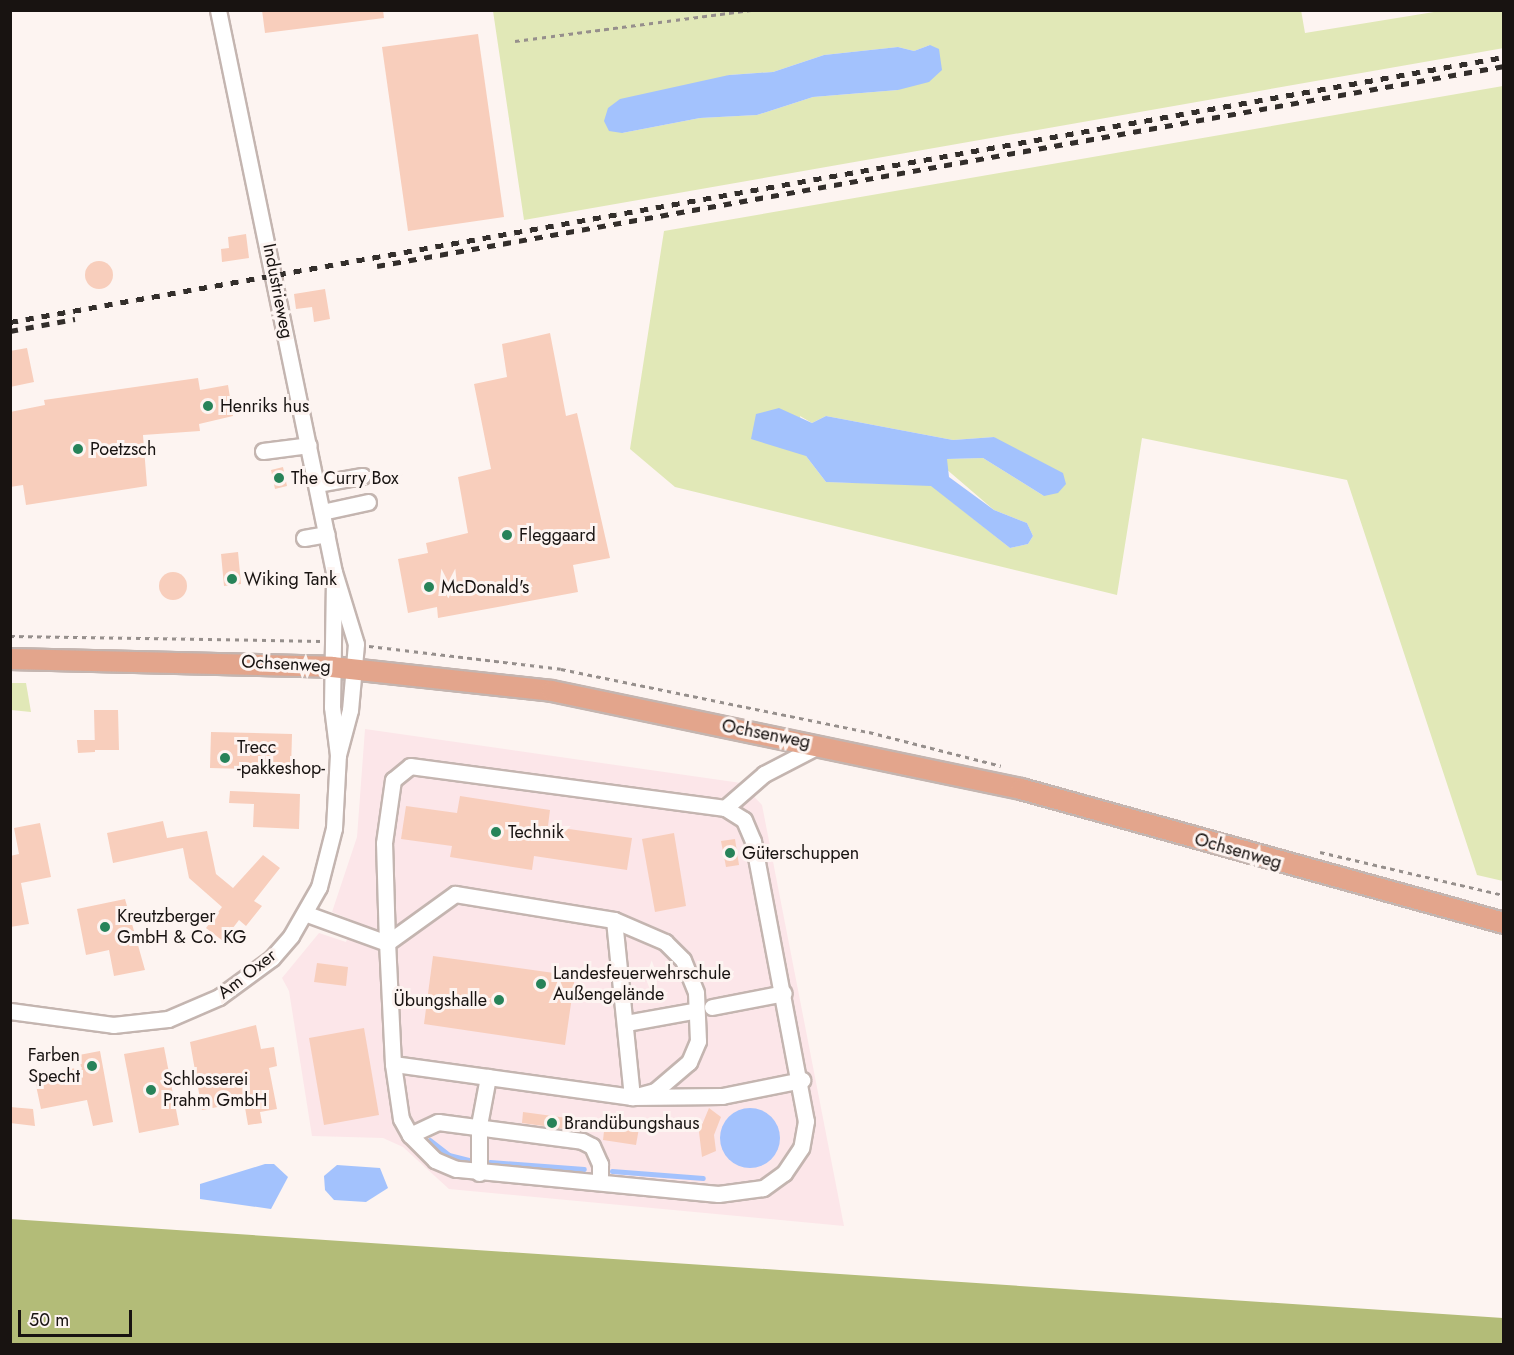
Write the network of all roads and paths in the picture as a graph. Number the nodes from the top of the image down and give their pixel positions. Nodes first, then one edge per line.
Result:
1 (218, 10) edge
2 (751, 10) edge
3 (515, 41) dead end
4 (309, 445) junction
5 (263, 451) dead end
6 (362, 476) dead end
7 (317, 484) junction
8 (368, 502) dead end
9 (322, 512) junction
10 (327, 534) junction
11 (304, 538) dead end
12 (334, 572) junction
13 (10, 636) edge
14 (313, 640) dead end
15 (10, 660) edge
16 (332, 667) junction
17 (356, 668) junction
18 (820, 745) junction
19 (338, 754) junction
20 (725, 808) junction
21 (307, 914) junction
22 (614, 920) junction
23 (1503, 923) edge
24 (387, 943) junction
25 (784, 993) junction
26 (712, 1007) dead end
27 (10, 1011) edge
28 (692, 1011) dead end
29 (626, 1023) junction
30 (393, 1064) junction
31 (488, 1077) junction
32 (802, 1080) junction
33 (632, 1097) junction
34 (479, 1125) junction
35 (410, 1136) junction
36 (479, 1173) junction
37 (600, 1182) junction

1 - 4 street, Industrieweg
2 - 3 path
4 - 5 street
4 - 7 street, Industrieweg
6 - 7 street
7 - 9 street, Industrieweg
8 - 9 street
9 - 10 street, Industrieweg
10 - 11 street
10 - 12 street, Industrieweg
12 - 16 street, Industrieweg
12 - 17 street, Industrieweg
13 - 14 path
15 - 16 main road, Ochsenweg
16 - 17 main road, Ochsenweg
16 - 19 street, Am Oxer
17 - 18 main road, Ochsenweg
17 - 19 street, Am Oxer
18 - 20 street
18 - 23 main road, Ochsenweg
19 - 21 street, Am Oxer
20 - 24 street
20 - 25 street
21 - 24 street
21 - 27 street, Am Oxer
22 - 24 street
22 - 29 street
22 - 33 street
24 - 30 street
25 - 26 street
25 - 32 street
28 - 29 street
29 - 33 street
30 - 31 street
30 - 35 street
31 - 33 street
31 - 34 street
32 - 33 street
32 - 37 street
34 - 35 street
34 - 36 street
34 - 37 street
35 - 36 street
36 - 37 street

